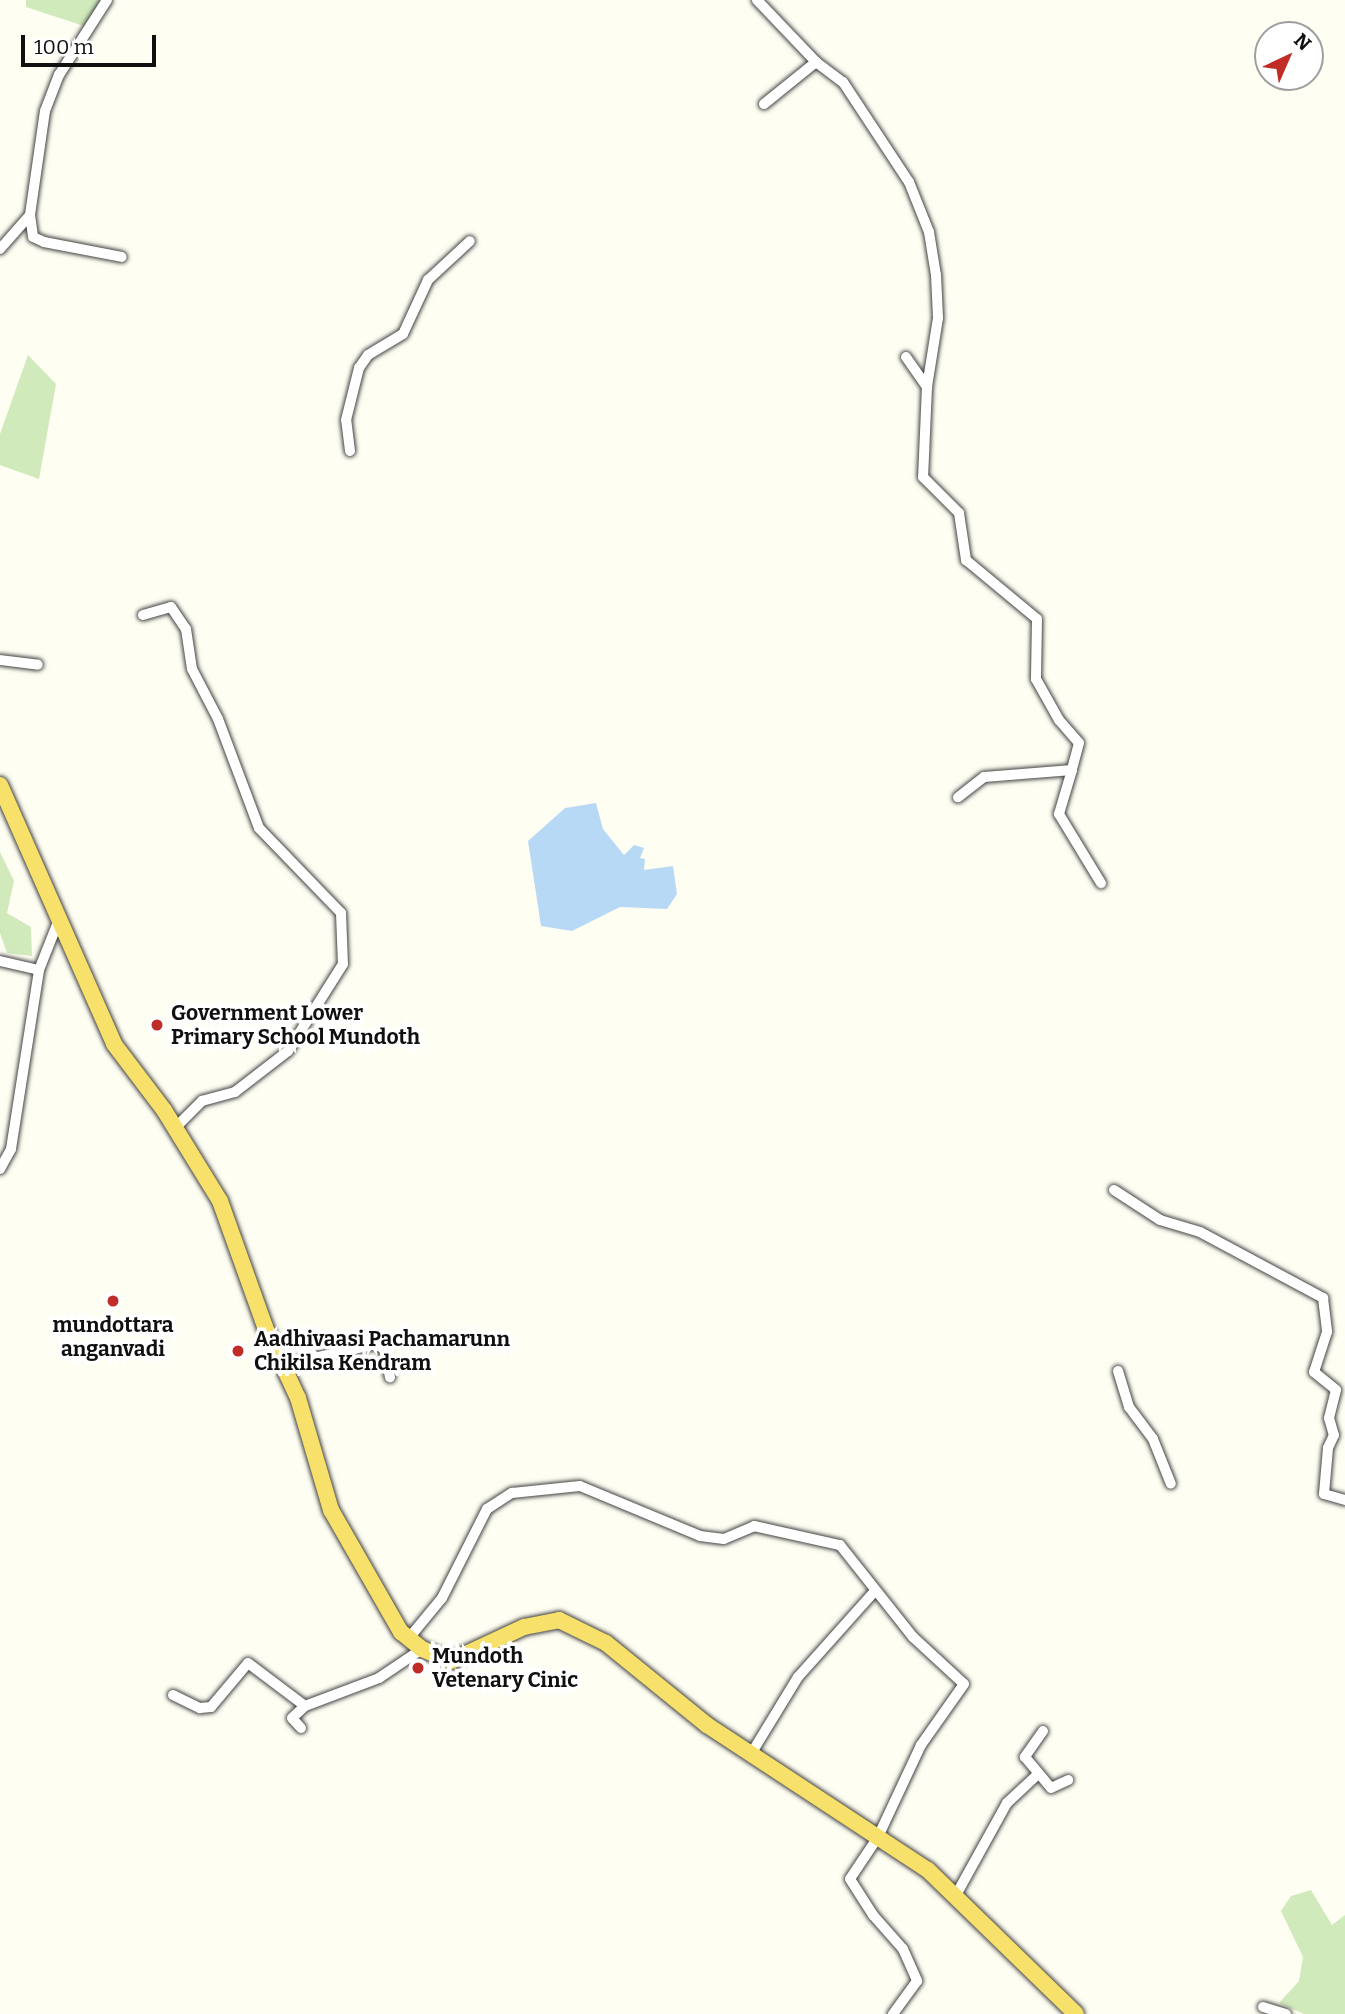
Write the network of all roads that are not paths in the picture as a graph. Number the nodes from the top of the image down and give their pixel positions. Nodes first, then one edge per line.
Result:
1 (107, 0) edge
2 (757, 0) edge
3 (816, 62) junction
4 (764, 104) dead end
5 (30, 215) junction
6 (470, 241) dead end
7 (0, 249) edge
8 (122, 257) dead end
9 (906, 357) dead end
10 (928, 387) junction
11 (350, 451) dead end
12 (143, 615) dead end
13 (0, 660) edge
14 (38, 665) dead end
15 (1072, 770) junction
16 (0, 785) edge
17 (958, 797) dead end
18 (1101, 883) dead end
19 (58, 922) junction
20 (0, 961) edge
21 (39, 971) junction
22 (175, 1128) junction
23 (0, 1169) edge
24 (1114, 1190) dead end
25 (283, 1366) junction
26 (1118, 1371) dead end
27 (390, 1377) dead end
28 (1171, 1484) dead end
29 (1345, 1500) edge
30 (874, 1592) junction
31 (409, 1638) junction
32 (422, 1649) junction
33 (173, 1695) dead end
34 (305, 1706) junction
35 (301, 1728) dead end
36 (1043, 1731) dead end
37 (751, 1754) junction
38 (1038, 1774) junction
39 (1069, 1780) dead end
40 (878, 1837) junction
41 (956, 1895) junction
42 (1263, 2007) dead end
43 (893, 2014) edge
44 (1076, 2014) edge
45 (1286, 2014) edge

1 - 5 street
2 - 3 street
3 - 4 street
3 - 10 street
5 - 7 street
5 - 8 street
6 - 11 street
9 - 10 street
10 - 15 street
12 - 22 street
13 - 14 street
15 - 17 street
15 - 18 street
16 - 19 main road
19 - 21 street
19 - 22 main road
20 - 21 street
21 - 23 street
22 - 25 main road
24 - 29 street
25 - 27 street
25 - 31 main road
26 - 28 street
30 - 31 street
30 - 37 street
30 - 40 street
31 - 32 main road
32 - 34 street
32 - 37 main road
33 - 34 street
34 - 35 street
36 - 38 street
37 - 40 main road
38 - 39 street
38 - 41 street
40 - 41 main road
40 - 43 street
41 - 44 main road
42 - 45 street

